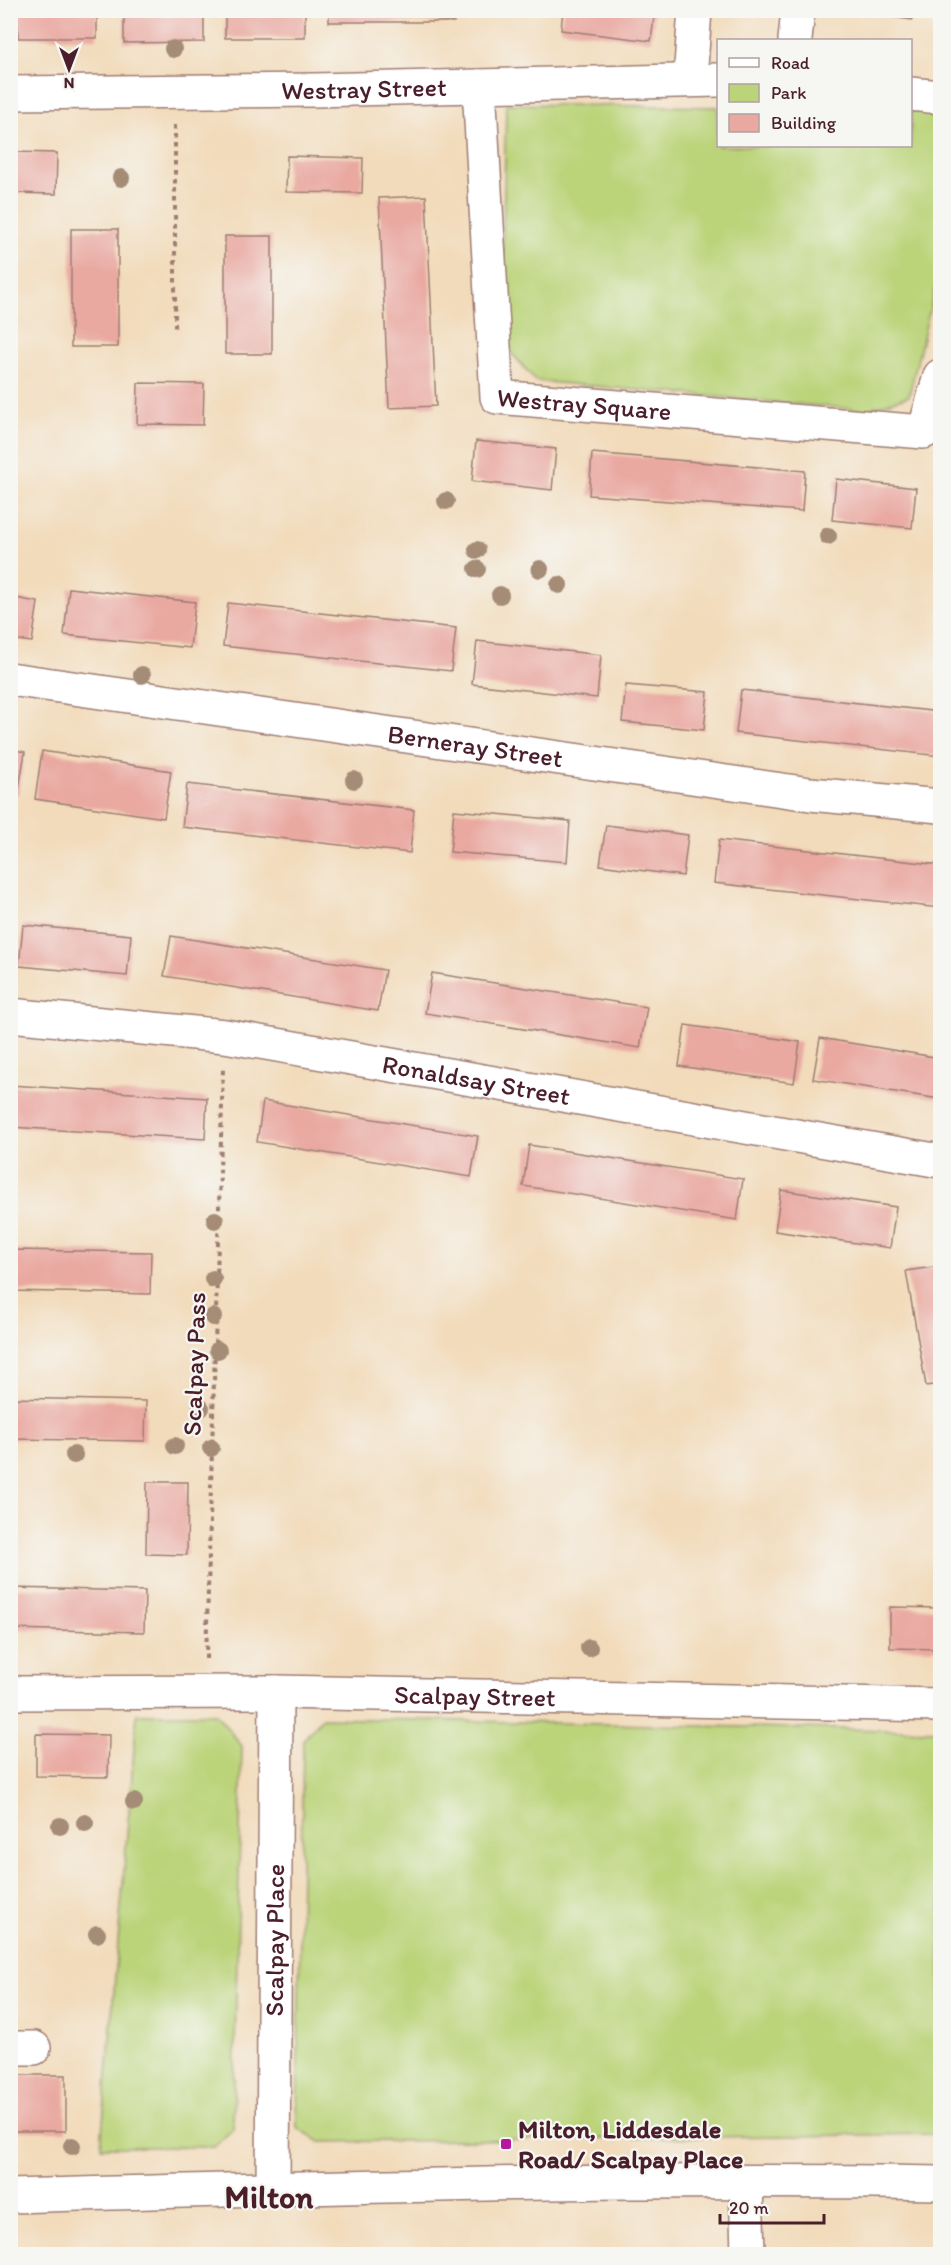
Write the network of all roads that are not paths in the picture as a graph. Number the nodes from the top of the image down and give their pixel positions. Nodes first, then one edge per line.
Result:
1 (695, 10) edge
2 (798, 10) edge
3 (795, 39) edge
4 (704, 80) edge
5 (479, 86) junction
6 (10, 93) edge
7 (912, 94) edge
8 (940, 97) edge
9 (940, 376) edge
10 (10, 679) edge
11 (940, 806) edge
12 (10, 1015) edge
13 (940, 1161) edge
14 (276, 1692) junction
15 (10, 1693) edge
16 (940, 1705) edge
17 (746, 2182) junction
18 (940, 2183) edge
19 (273, 2188) junction
20 (10, 2196) edge
21 (748, 2254) edge

1 - 4 street
2 - 3 street
4 - 5 street, Westray Street
5 - 6 street, Westray Street
5 - 9 street, Westray Square
7 - 8 street
10 - 11 street, Berneray Street
12 - 13 street, Ronaldsay Street
14 - 15 street, Scalpay Street
14 - 16 street, Scalpay Street
14 - 19 street, Scalpay Place
17 - 18 street
17 - 19 street
17 - 21 street
19 - 20 street

